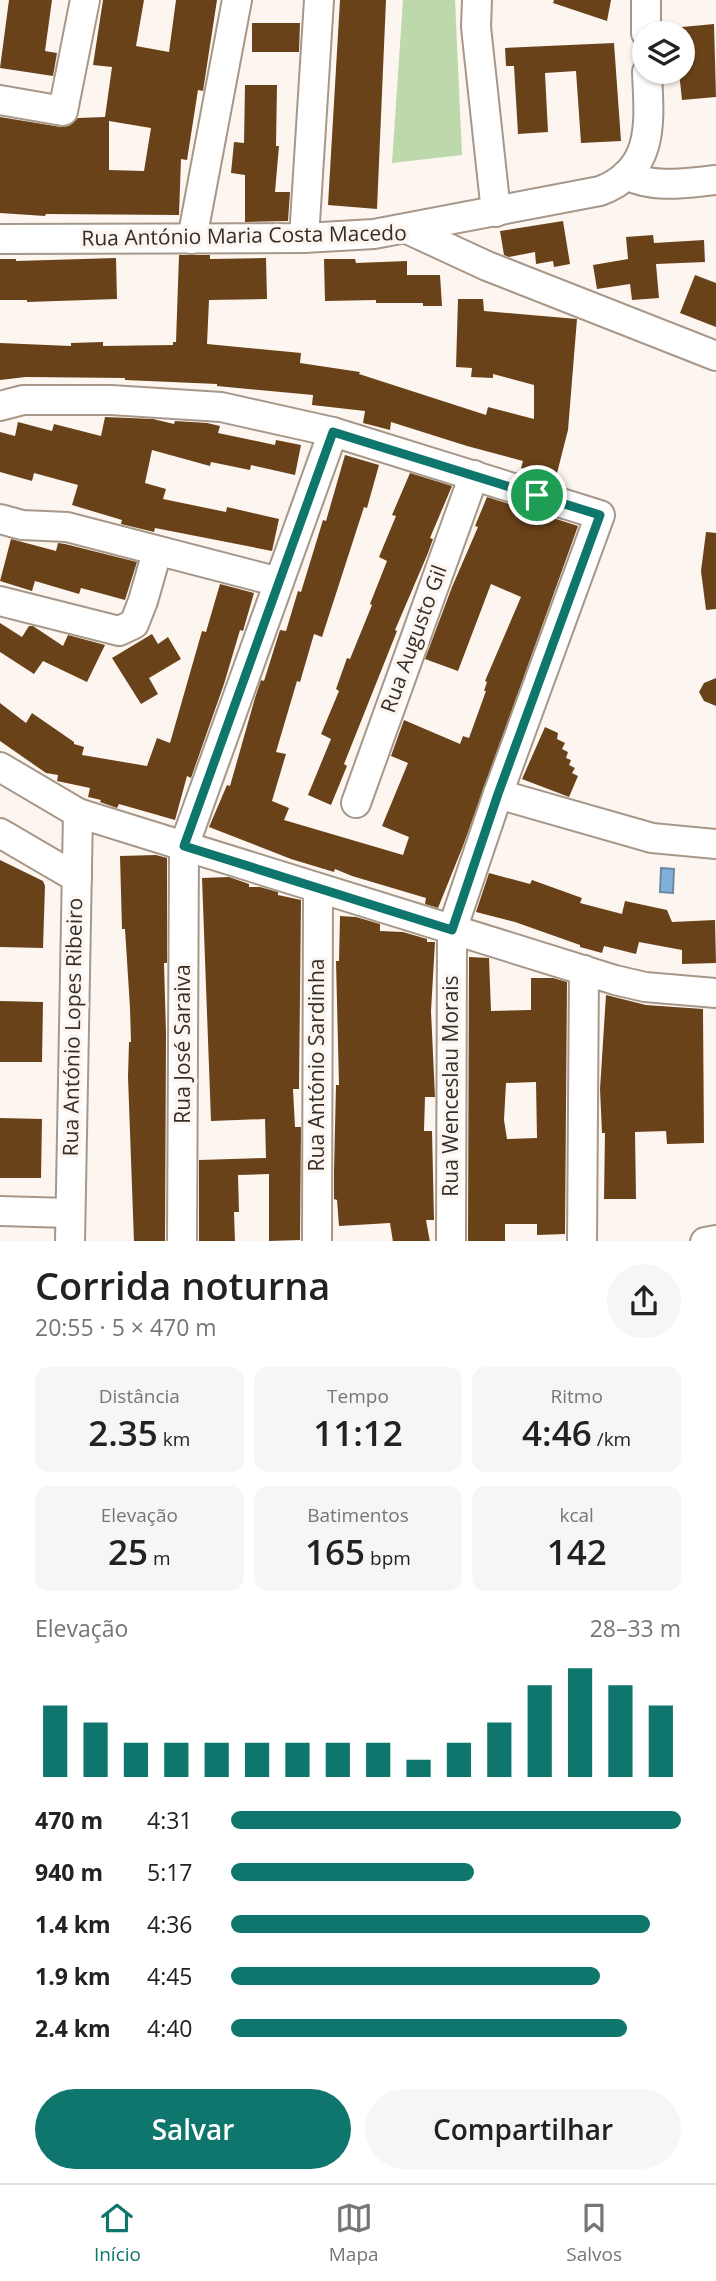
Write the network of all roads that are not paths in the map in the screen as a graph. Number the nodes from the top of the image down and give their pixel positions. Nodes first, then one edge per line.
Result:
1 (85, 0) edge
2 (237, 0) edge
3 (320, 0) edge
4 (477, 0) edge
5 (646, 0) edge
6 (646, 21) edge
7 (647, 84) edge
8 (0, 100) edge
9 (626, 175) junction
10 (716, 180) edge
11 (496, 212) junction
12 (407, 229) junction
13 (304, 238) junction
14 (0, 239) edge
15 (192, 239) junction
16 (716, 356) edge
17 (0, 406) edge
18 (333, 432) junction
19 (474, 475) junction
20 (0, 519) edge
21 (157, 552) junction
22 (279, 582) junction
23 (0, 601) edge
24 (0, 767) edge
25 (498, 794) junction
26 (356, 803) dead end
27 (78, 813) junction
28 (0, 833) edge
29 (716, 844) edge
30 (184, 846) junction
31 (77, 878) junction
32 (318, 888) junction
33 (452, 930) junction
34 (584, 970) junction
35 (716, 993) edge
36 (0, 1212) edge
37 (69, 1213) junction
38 (716, 1240) edge
39 (70, 1241) edge
40 (182, 1241) edge
41 (317, 1241) edge
42 (452, 1241) edge
43 (582, 1241) edge
44 (705, 1241) edge

1 - 8 street
2 - 15 street
3 - 13 street
4 - 11 street
5 - 6 street
7 - 9 street
9 - 10 street
9 - 11 street
11 - 12 street
12 - 13 street, Rua António Maria Costa Macedo
12 - 16 street, Rua António Maria Costa Macedo
13 - 15 street, Rua António Maria Costa Macedo
14 - 15 street, Rua António Maria Costa Macedo
17 - 18 street
18 - 19 street
18 - 22 street, Rua José Saraiva
19 - 25 street, Rua Wenceslau Morais
19 - 26 street, Rua Augusto Gil
20 - 21 street
21 - 22 street
21 - 23 street
22 - 30 street, Rua José Saraiva
24 - 27 street
25 - 29 street
25 - 33 street, Rua Wenceslau Morais
27 - 30 street
27 - 31 street, Rua António Lopes Ribeiro
28 - 31 street
30 - 32 street
30 - 40 street, Rua José Saraiva
31 - 37 street, Rua António Lopes Ribeiro
32 - 33 street
32 - 41 street, Rua António Sardinha
33 - 34 street
33 - 42 street, Rua Wenceslau Morais
34 - 35 street
34 - 43 street
36 - 37 street
37 - 39 street, Rua António Lopes Ribeiro
38 - 44 street

